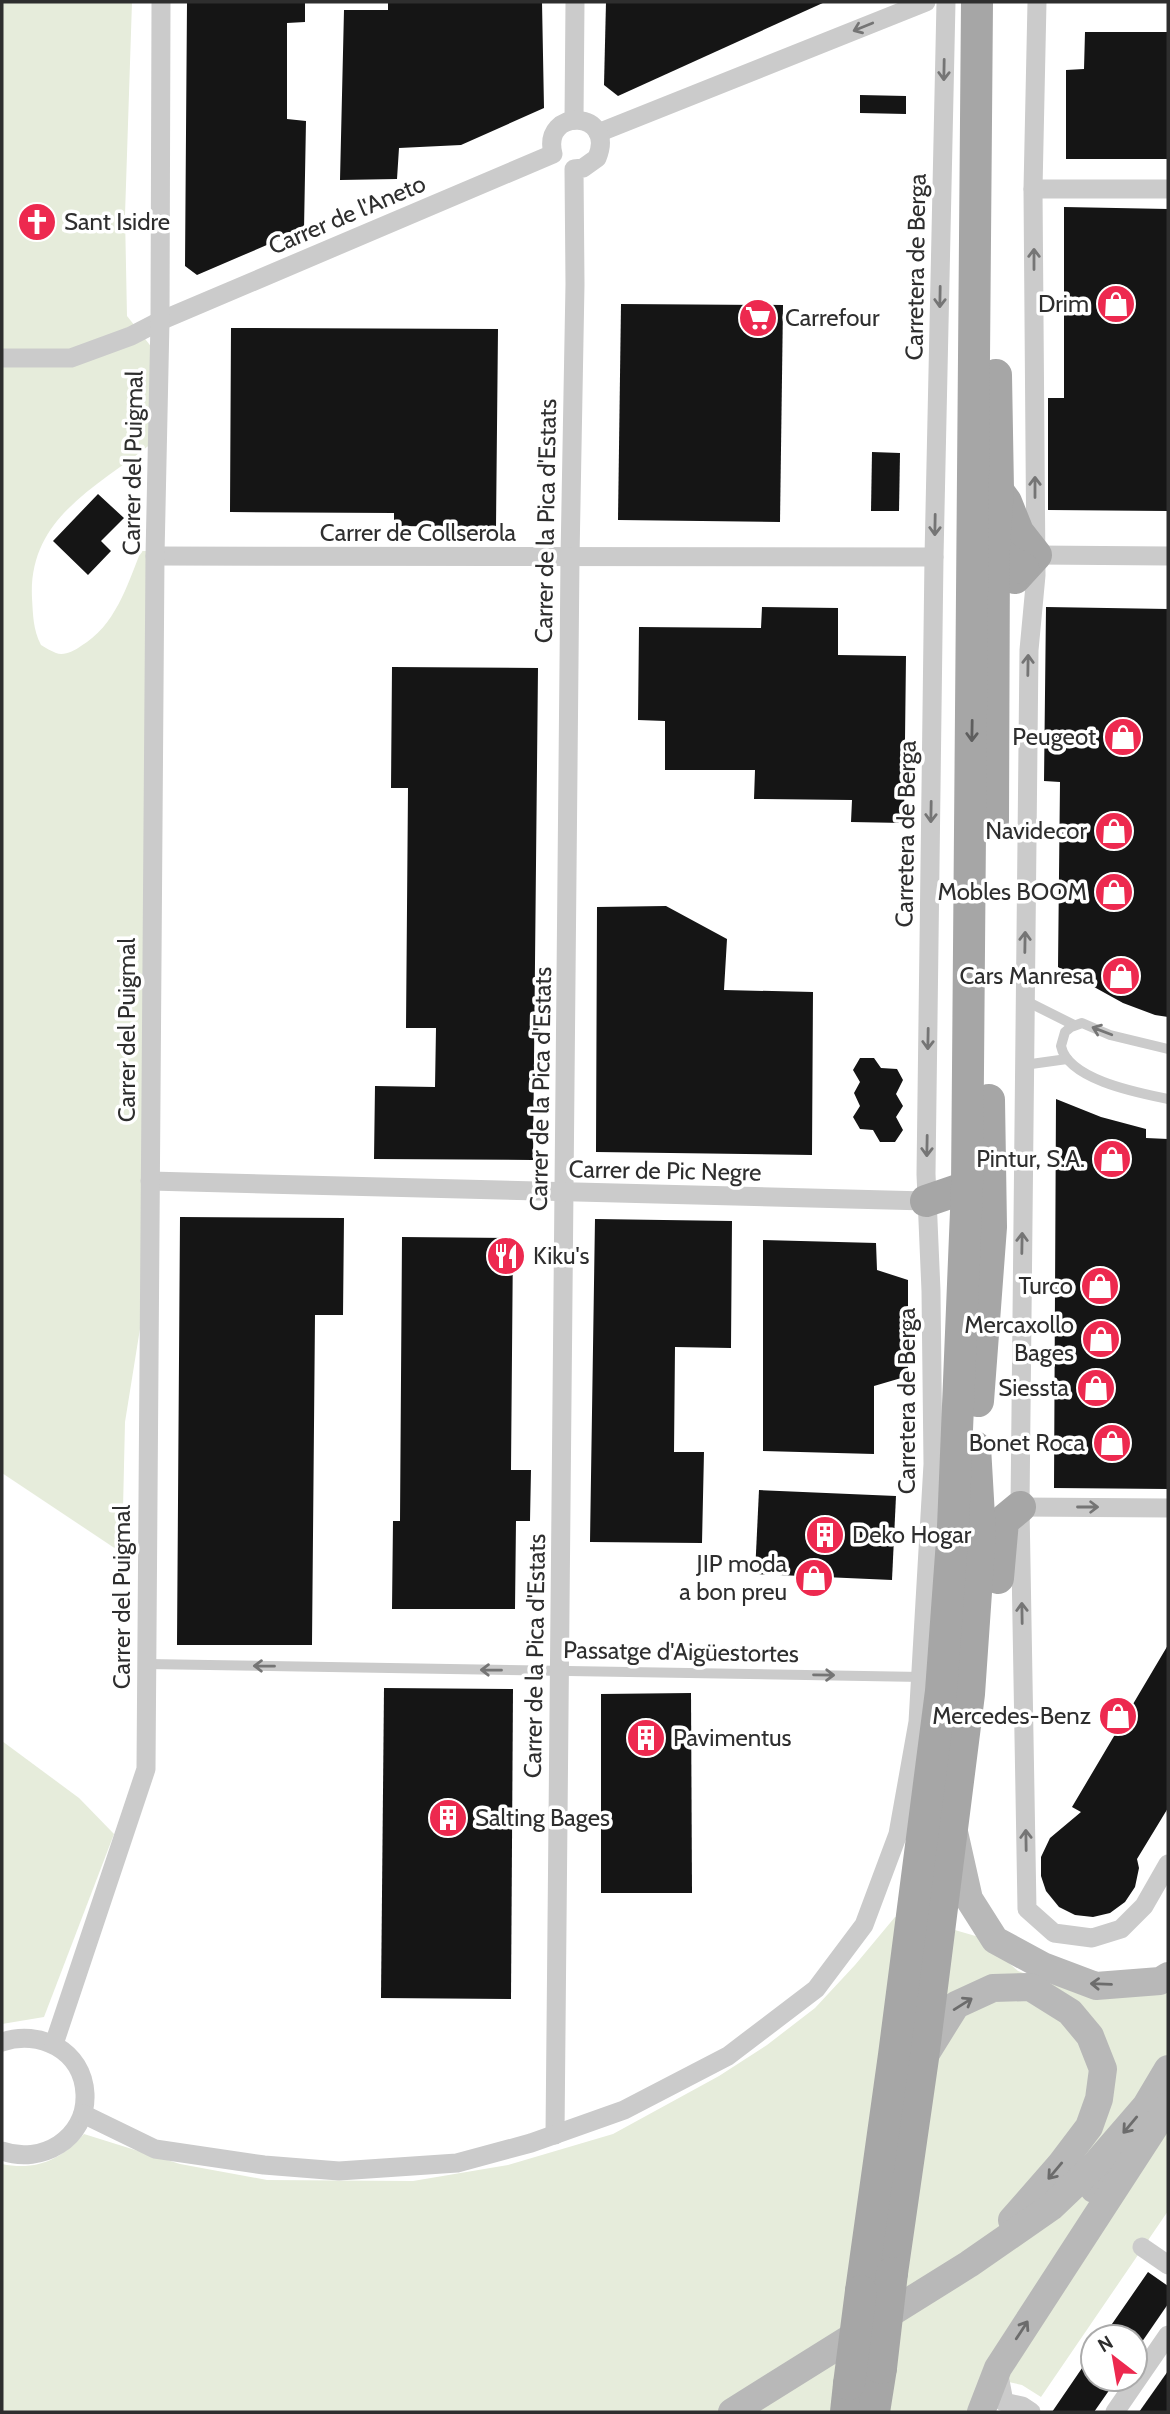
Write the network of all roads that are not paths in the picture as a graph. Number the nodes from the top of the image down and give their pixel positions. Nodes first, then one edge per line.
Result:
1 (161, 2) edge
2 (575, 2) edge
3 (926, 2) edge
4 (946, 2) edge
5 (977, 2) edge
6 (987, 2) edge
7 (998, 2) edge
8 (1037, 2) edge
9 (994, 64) junction
10 (574, 120) junction
11 (598, 133) junction
12 (1034, 189) junction
13 (1168, 189) edge
14 (975, 303) junction
15 (160, 321) junction
16 (2, 358) edge
17 (1018, 550) junction
18 (155, 556) junction
19 (1168, 556) edge
20 (934, 557) junction
21 (570, 558) junction
22 (972, 692) junction
23 (1024, 1000) junction
24 (1074, 1025) junction
25 (988, 1026) junction
26 (1168, 1049) edge
27 (1066, 1059) junction
28 (1024, 1065) junction
29 (1168, 1099) edge
30 (150, 1181) junction
31 (967, 1187) junction
32 (564, 1194) junction
33 (926, 1201) junction
34 (961, 1298) junction
35 (975, 1447) junction
36 (1020, 1507) junction
37 (1168, 1508) edge
38 (146, 1664) junction
39 (560, 1671) junction
40 (922, 1677) junction
41 (969, 1694) junction
42 (952, 1823) junction
43 (1168, 1864) edge
44 (1168, 1976) edge
45 (2, 2042) edge
46 (54, 2044) junction
47 (923, 2058) junction
48 (1168, 2069) edge
49 (1168, 2106) edge
50 (83, 2114) junction
51 (555, 2135) junction
52 (2, 2151) edge
53 (1137, 2151) junction
54 (1142, 2247) dead end
55 (1168, 2265) edge
56 (952, 2273) junction
57 (877, 2282) junction
58 (1168, 2335) edge
59 (861, 2390) edge
60 (996, 2409) edge
61 (732, 2412) edge
62 (761, 2412) edge
63 (874, 2412) edge
64 (1031, 2412) edge
65 (1115, 2412) edge

1 - 15 street, Carrer del Puigmal
2 - 10 street
3 -> 11 street
4 -> 20 street, Carretera de Berga
5 - 14 main road
6 - 9 main road
7 - 9 main road
8 - 12 street
9 - 17 main road
10 - 11 street
10 - 15 street, Carrer de l'Aneto
11 - 21 street, Carrer de la Pica d'Estats
12 - 13 street
17 -> 12 street
14 - 17 main road
14 - 22 main road
15 - 16 street, Carrer de l'Aneto
15 - 18 street, Carrer del Puigmal
17 - 19 street
17 - 22 main road
23 -> 17 street
17 - 25 main road
18 - 21 street, Carrer de Collserola
18 - 30 street, Carrer del Puigmal
20 - 21 street, Carrer de Collserola
20 -> 33 street, Carretera de Berga
21 - 32 street, Carrer de la Pica d'Estats
22 -> 31 main road
23 - 24 lane
23 - 28 street
26 -> 24 lane
24 - 27 lane
25 - 31 main road
25 - 35 main road
27 - 28 lane
27 - 29 lane
36 -> 28 street
30 - 32 street, Carrer de Pic Negre
30 - 38 street, Carrer del Puigmal
31 - 33 main road
31 - 34 main road
32 - 33 street, Carrer de Pic Negre
32 - 39 street, Carrer de la Pica d'Estats
33 - 34 main road
33 - 40 street, Carretera de Berga
34 - 57 main road
35 - 41 main road
35 - 57 main road
36 -> 37 street
36 - 41 main road
43 -> 36 street
39 -> 38 lane, Passatge d'Aigüestortes
38 - 46 street, Carrer del Puigmal
39 -> 40 lane, Passatge d'Aigüestortes
39 - 51 street, Carrer de la Pica d'Estats
40 - 51 street, Carretera de Berga
41 - 42 main road
44 -> 42 main road
42 - 47 main road
45 - 46 street
46 - 50 street
47 -> 56 main road
47 - 57 main road
48 -> 56 main road
49 - 53 main road
50 - 51 street, Carretera de Berga
50 - 52 street
60 -> 53 main road
53 - 62 main road
54 - 55 street
56 - 61 main road
57 - 59 main road, bridge
58 - 65 street
59 - 63 main road
60 - 64 street

